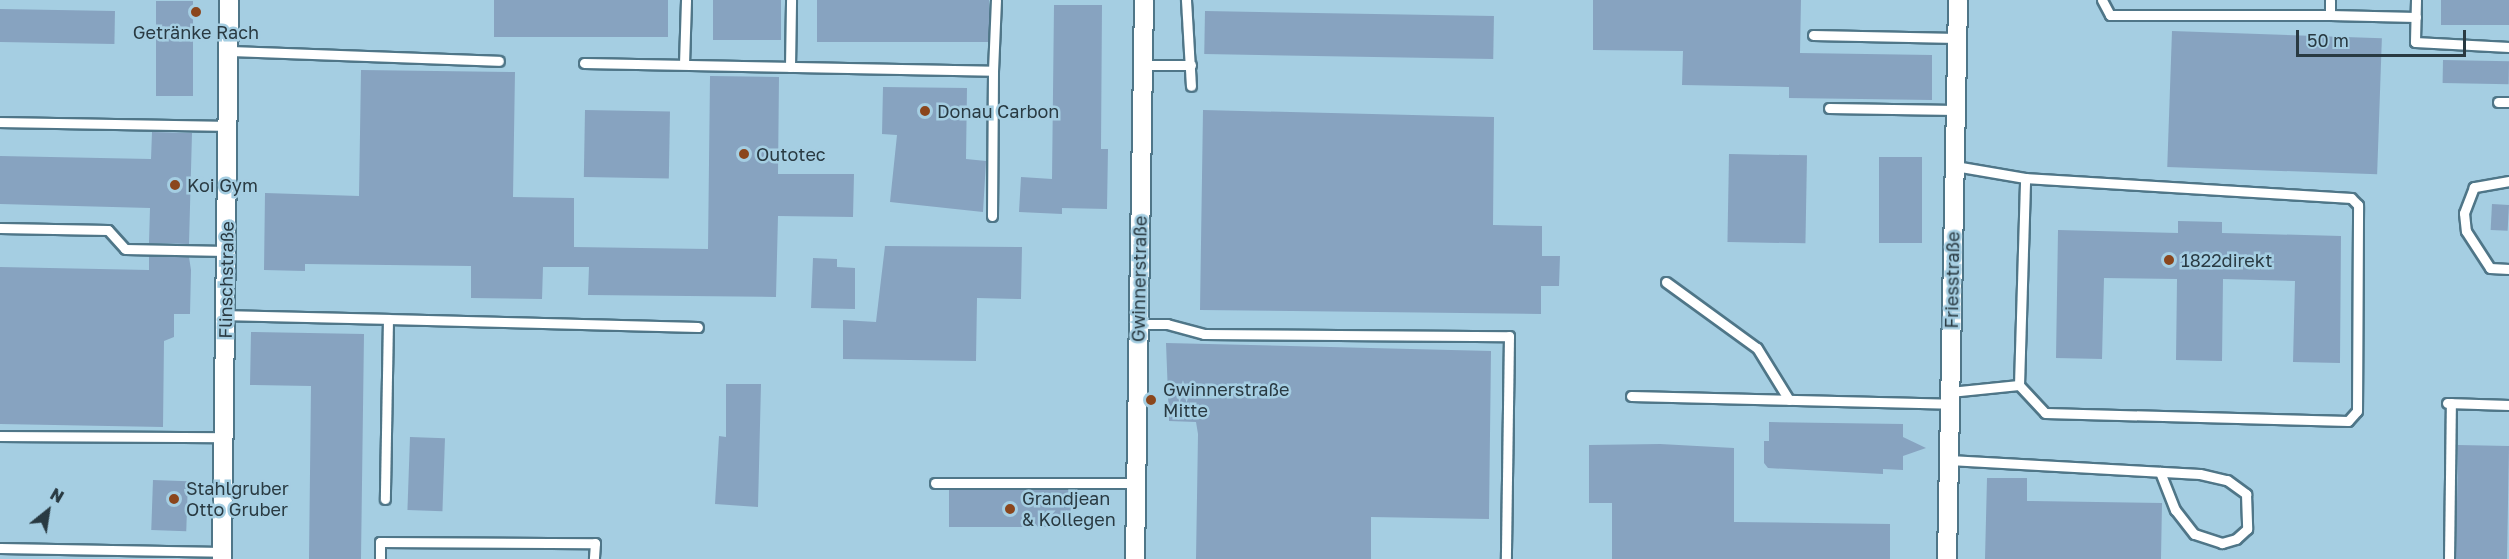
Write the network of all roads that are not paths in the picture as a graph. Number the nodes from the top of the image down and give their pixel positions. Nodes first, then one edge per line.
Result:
1 (229, 0) edge
2 (686, 0) edge
3 (791, 0) edge
4 (996, 0) edge
5 (1144, 0) edge
6 (1186, 0) edge
7 (1958, 0) edge
8 (2102, 0) edge
9 (2330, 0) edge
10 (2416, 0) edge
11 (2330, 15) junction
12 (2416, 17) junction
13 (1813, 35) dead end
14 (1957, 38) junction
15 (2509, 46) edge
16 (228, 51) junction
17 (498, 61) dead end
18 (584, 63) dead end
19 (684, 64) junction
20 (1143, 65) junction
21 (1191, 65) junction
22 (790, 67) junction
23 (993, 71) junction
24 (1191, 86) dead end
25 (2498, 102) dead end
26 (2509, 102) edge
27 (1829, 108) dead end
28 (1956, 110) junction
29 (0, 122) edge
30 (228, 126) junction
31 (1954, 166) junction
32 (2025, 178) junction
33 (2509, 181) edge
34 (992, 216) dead end
35 (0, 228) edge
36 (226, 252) junction
37 (2509, 269) edge
38 (1666, 282) dead end
39 (225, 315) junction
40 (388, 319) junction
41 (1138, 324) junction
42 (698, 327) dead end
43 (2019, 385) junction
44 (1631, 396) dead end
45 (1950, 398) junction
46 (1789, 400) junction
47 (2509, 405) edge
48 (0, 436) edge
49 (223, 437) junction
50 (1949, 460) junction
51 (2160, 472) junction
52 (935, 483) dead end
53 (1136, 483) junction
54 (385, 499) dead end
55 (0, 548) edge
56 (222, 555) edge
57 (380, 559) edge
58 (594, 559) edge
59 (1135, 559) edge
60 (1506, 559) edge
61 (1947, 559) edge
62 (2449, 559) edge

1 - 16 street, Flinschstraße
2 - 19 lane
3 - 22 lane
4 - 23 lane
5 - 20 street, Gwinnerstraße
6 - 21 lane
7 - 14 street, Friesstraße
8 - 11 lane
9 - 11 lane
10 - 12 lane
11 - 12 lane
12 - 15 lane
13 - 14 lane
14 - 28 street, Friesstraße
16 - 17 lane
16 - 30 street, Flinschstraße
18 - 19 lane
19 - 22 lane
20 - 21 lane
20 - 41 street, Gwinnerstraße
21 - 24 lane
22 - 23 lane
23 - 34 lane
25 - 26 lane
27 - 28 lane
28 - 31 street, Friesstraße
29 - 30 lane
30 - 36 street, Flinschstraße
31 - 32 lane
31 - 45 street, Friesstraße
32 - 43 lane
32 - 43 lane
33 - 37 lane
35 - 36 lane
36 - 39 street, Flinschstraße
38 - 46 lane
39 - 40 lane
39 - 49 street, Flinschstraße
40 - 42 lane
40 - 54 lane
41 - 53 street, Gwinnerstraße
41 - 60 lane
43 - 45 lane
44 - 46 lane
45 - 46 lane
45 - 50 street, Friesstraße
47 - 62 lane
48 - 49 lane
49 - 56 street, Flinschstraße
50 - 51 lane
50 - 61 street, Friesstraße
51 - 51 lane
52 - 53 lane
53 - 59 street, Gwinnerstraße
55 - 56 lane
57 - 58 lane

